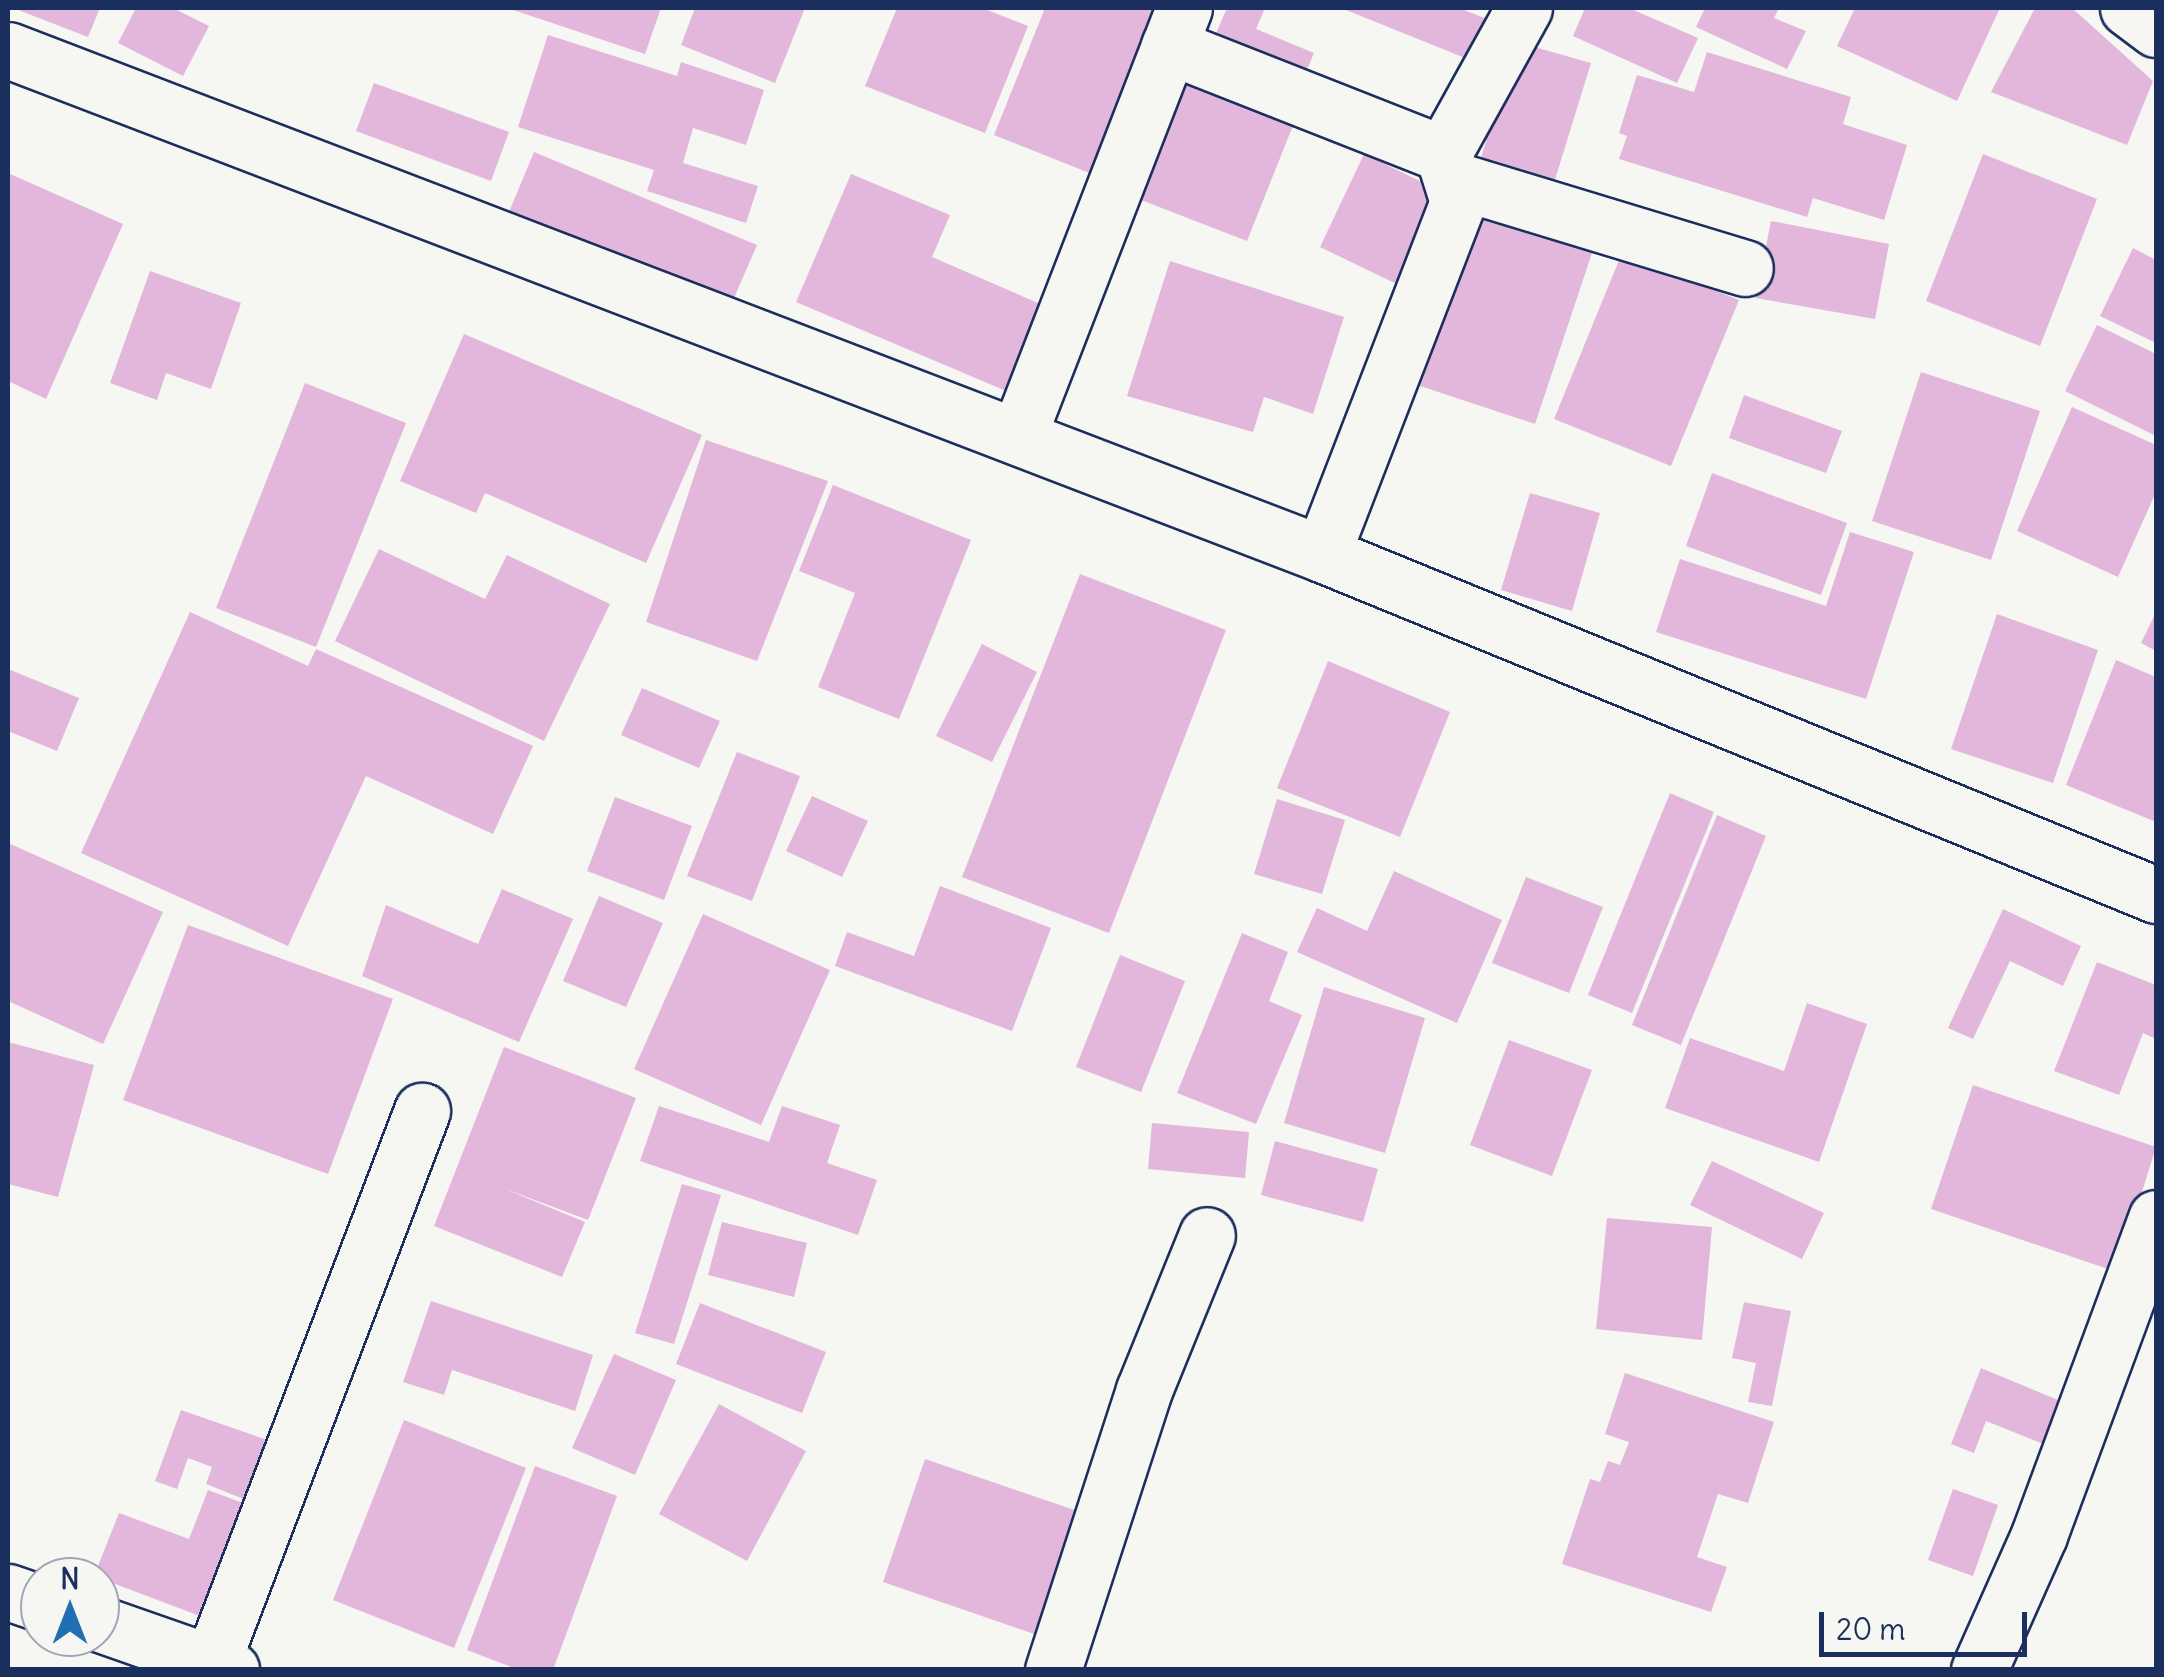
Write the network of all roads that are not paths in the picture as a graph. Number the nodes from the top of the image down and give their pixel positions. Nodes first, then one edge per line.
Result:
1 (1524, 8) edge
2 (2128, 8) edge
3 (1177, 27) edge
4 (2156, 29) edge
5 (8, 50) edge
6 (1448, 167) junction
7 (1745, 268) dead end
8 (1018, 436) junction
9 (1322, 554) junction
10 (2156, 895) edge
11 (422, 1111) dead end
12 (2156, 1218) edge
13 (1208, 1235) dead end
14 (120, 1631) edge
15 (221, 1666) edge
16 (1053, 1670) edge
17 (1980, 1670) edge

1 - 6 street
2 - 4 street
3 - 6 street
3 - 8 street
5 - 8 street
6 - 7 street
6 - 9 street
8 - 9 street
9 - 10 street
11 - 15 street
12 - 17 street
13 - 16 street
14 - 15 street

